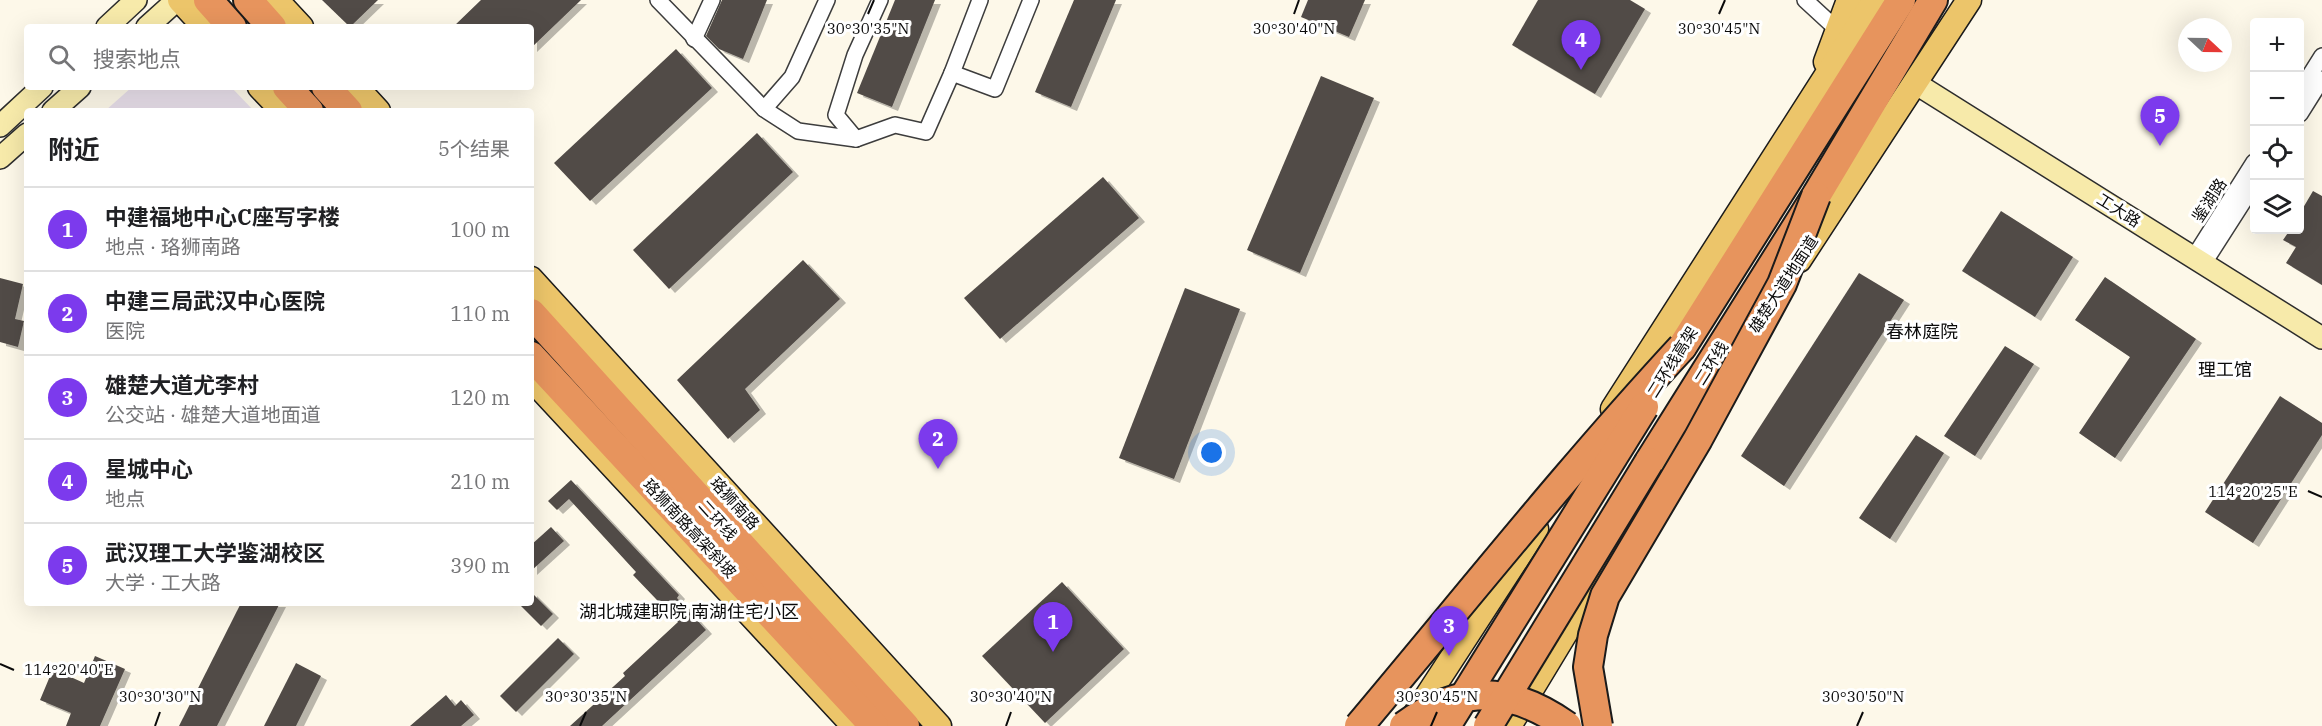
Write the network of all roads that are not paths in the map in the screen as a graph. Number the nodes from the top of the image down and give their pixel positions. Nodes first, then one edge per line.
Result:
1 (136, 0) edge
2 (178, 0) edge
3 (208, 0) edge
4 (248, 0) edge
5 (276, 0) edge
6 (658, 0) edge
7 (712, 0) edge
8 (827, 0) edge
9 (880, 0) edge
10 (980, 0) edge
11 (1031, 0) edge
12 (1805, 0) edge
13 (1850, 0) edge
14 (1875, 0) edge
15 (1901, 0) edge
16 (1933, 0) edge
17 (1969, 0) edge
18 (110, 24) edge
19 (150, 24) edge
20 (202, 24) edge
21 (229, 24) edge
22 (269, 24) edge
23 (298, 24) edge
24 (1843, 35) junction
25 (694, 39) junction
26 (2322, 56) edge
27 (952, 73) junction
28 (1916, 83) junction
29 (39, 90) edge
30 (77, 90) edge
31 (263, 90) edge
32 (290, 90) edge
33 (329, 90) edge
34 (359, 90) edge
35 (2314, 90) edge
36 (2304, 107) edge
37 (56, 108) edge
38 (280, 108) edge
39 (306, 108) edge
40 (345, 108) edge
41 (375, 108) edge
42 (764, 109) junction
43 (0, 126) edge
44 (24, 137) edge
45 (856, 139) junction
46 (0, 158) edge
47 (2250, 169) edge
48 (2250, 190) edge
49 (1816, 196) junction
50 (2199, 260) junction
51 (534, 282) edge
52 (534, 316) edge
53 (2322, 338) edge
54 (1682, 347) junction
55 (534, 359) edge
56 (534, 381) edge
57 (854, 726) edge
58 (874, 726) edge
59 (905, 726) edge
60 (939, 726) edge
61 (1359, 726) edge
62 (1406, 726) edge
63 (1446, 726) edge
64 (1488, 726) edge
65 (1509, 726) edge
66 (1567, 726) edge
67 (1599, 726) edge

1 - 18 street
2 - 19 street
2 - 20 main road
3 - 21 highway
4 - 22 highway
5 - 23 main road
6 - 25 street
7 - 25 street
8 - 42 street
9 - 45 street
10 - 27 street
11 - 27 street
12 - 24 street
13 - 24 main road
14 - 24 main road
15 - 54 highway, 二环线高架
16 - 49 highway, 二环线
17 - 28 main road, 雄楚大道地面道
24 - 62 main road
25 - 42 street
26 - 35 street
27 - 45 street
28 - 50 street, 工大路
28 - 65 main road, 雄楚大道地面道
29 - 43 street
30 - 37 street
31 - 38 main road
32 - 39 highway
33 - 40 highway
34 - 41 main road
35 - 36 street
42 - 45 street
44 - 46 street
47 - 50 street, 鉴湖路
48 - 50 street, 鉴湖路
49 - 64 highway, 二环线, bridge
49 - 67 highway, bridge
50 - 53 street, 工大路
51 - 60 main road, 珞狮南路
52 - 59 highway, 二环线
54 - 61 highway, bridge
54 - 63 highway, 二环线高架, bridge
55 - 58 highway, 珞狮南路高架斜坡
56 - 57 main road
62 - 66 highway, bridge

